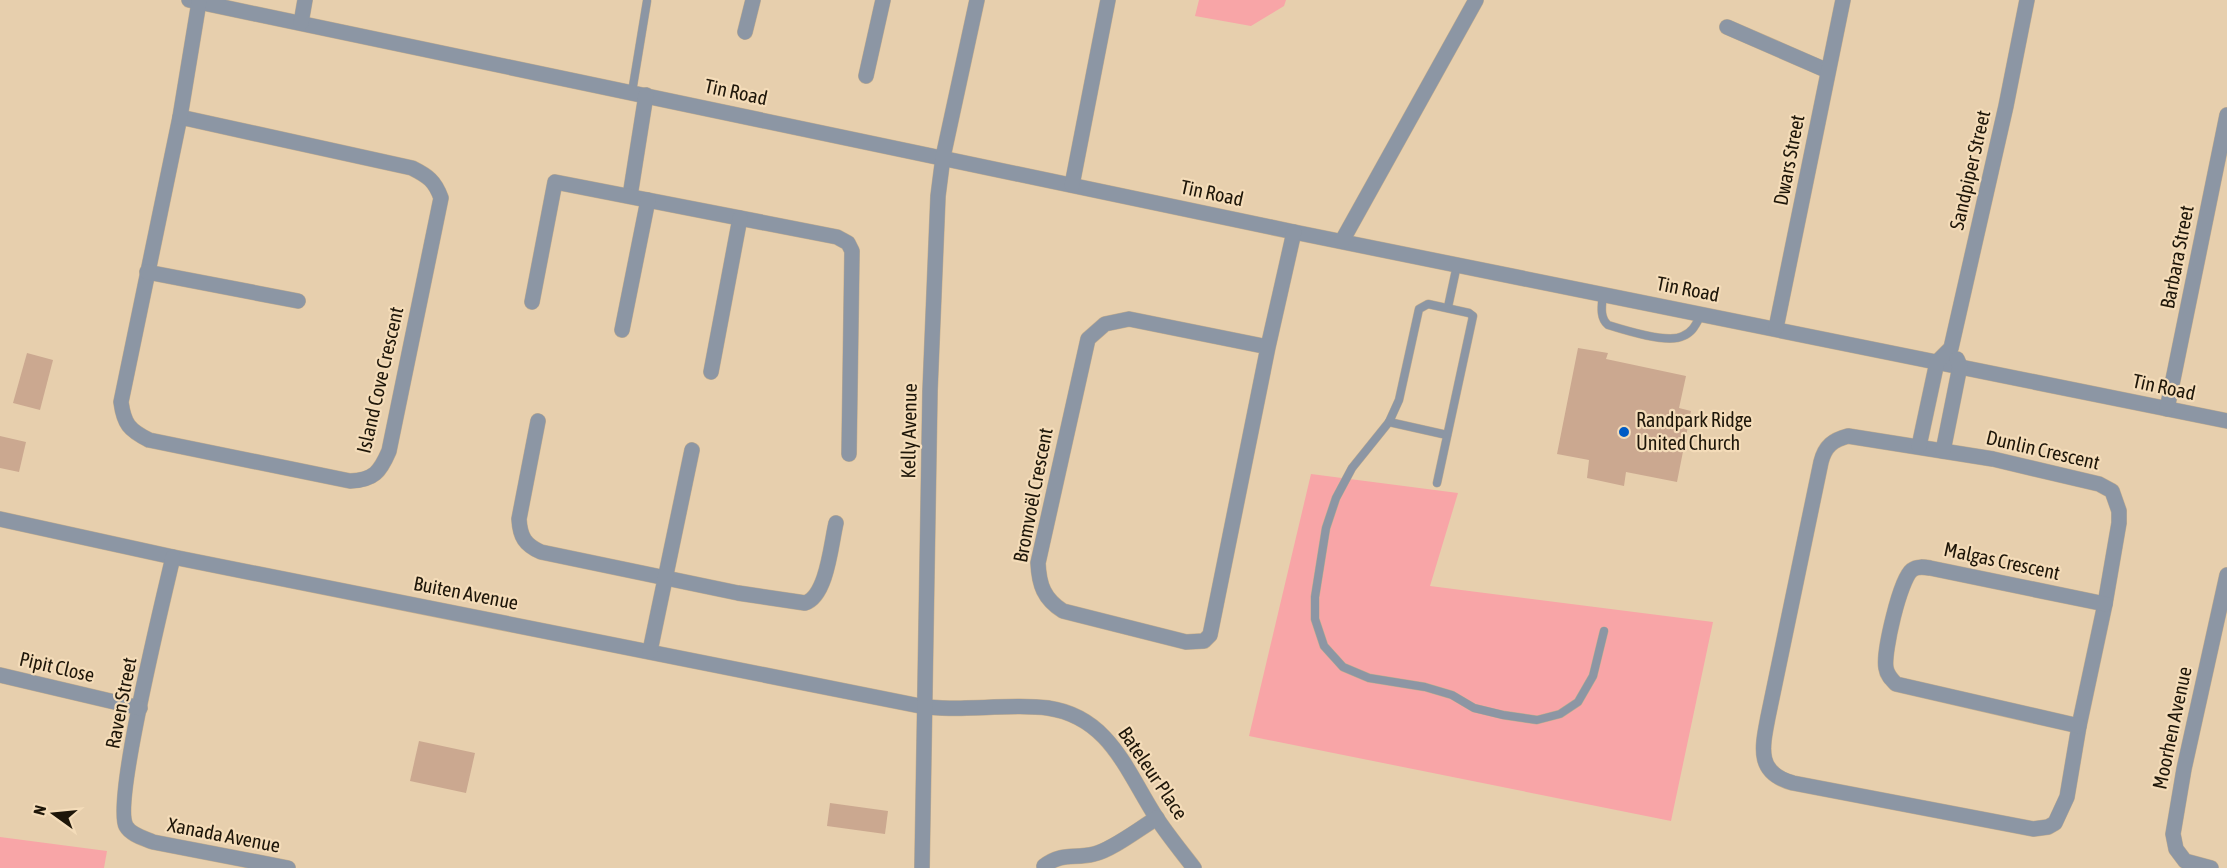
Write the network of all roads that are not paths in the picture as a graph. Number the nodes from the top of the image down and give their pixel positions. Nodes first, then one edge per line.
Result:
1 (305, 0) edge
2 (753, 0) edge
3 (883, 0) edge
4 (977, 0) edge
5 (1108, 0) edge
6 (1476, 0) edge
7 (1843, 0) edge
8 (2027, 0) edge
9 (194, 1) edge
10 (647, 1) edge
11 (301, 22) junction
12 (1727, 27) dead end
13 (745, 32) dead end
14 (1828, 71) junction
15 (866, 76) dead end
16 (639, 93) junction
17 (180, 117) junction
18 (2226, 121) edge
19 (943, 157) junction
20 (1072, 185) junction
21 (630, 196) junction
22 (648, 200) junction
23 (740, 218) junction
24 (1294, 232) junction
25 (1342, 241) junction
26 (1457, 264) junction
27 (147, 272) junction
28 (1603, 293) junction
29 (298, 301) dead end
30 (532, 302) dead end
31 (1448, 307) junction
32 (1701, 313) junction
33 (1776, 328) junction
34 (622, 330) dead end
35 (1268, 347) junction
36 (1951, 348) junction
37 (1937, 362) junction
38 (1960, 366) junction
39 (711, 372) dead end
40 (2168, 409) junction
41 (2227, 421) edge
42 (538, 422) dead end
43 (1389, 422) junction
44 (1447, 435) junction
45 (1919, 446) junction
46 (692, 450) dead end
47 (1943, 451) junction
48 (849, 454) dead end
49 (1437, 483) dead end
50 (0, 519) edge
51 (836, 523) dead end
52 (173, 557) junction
53 (2227, 576) edge
54 (666, 579) junction
55 (2105, 604) junction
56 (1604, 631) dead end
57 (650, 651) junction
58 (0, 675) edge
59 (925, 707) junction
60 (140, 708) junction
61 (2079, 726) junction
62 (1157, 819) junction
63 (153, 842) joint
64 (1044, 866) dead end
65 (288, 868) edge
66 (922, 868) edge
67 (1194, 868) edge
68 (2211, 868) edge

1 - 11 street
2 - 13 street
3 - 15 street
4 - 19 street, Kelly Avenue
5 - 20 street
6 - 25 street
7 - 14 street, Dwars Street
8 - 36 street, Sandpiper Street
9 - 11 street, Tin Road
9 - 17 street, Island Cove Crescent
10 - 16 lane
11 - 16 street, Tin Road
12 - 14 street
14 - 33 street, Dwars Street
16 - 19 street, Tin Road
16 - 21 street
17 - 27 street, Island Cove Crescent
17 - 27 street, Island Cove Crescent
18 - 40 street, Barbara Street
19 - 20 street, Tin Road
19 - 59 street, Kelly Avenue
20 - 24 street, Tin Road
21 - 22 street
21 - 30 street
22 - 23 street
22 - 34 street
23 - 39 street
23 - 48 street
24 - 25 street, Tin Road
24 - 35 street, Bromvoël Crescent
25 - 26 street, Tin Road
26 - 28 street, Tin Road
26 - 31 lane
27 - 29 street
28 - 32 street, Tin Road
28 - 32 lane
31 - 43 lane
31 - 44 lane
32 - 33 street, Tin Road
33 - 37 street, Tin Road
35 - 35 street, Bromvoël Crescent
36 - 37 street
36 - 38 street
37 - 38 street, Tin Road
37 - 45 street
38 - 40 street, Tin Road
38 - 47 street
40 - 41 street, Tin Road
42 - 54 street
43 - 44 lane
43 - 56 lane
44 - 49 lane
45 - 47 street, Dunlin Crescent
45 - 61 street, Dunlin Crescent
46 - 54 street
47 - 55 street, Dunlin Crescent
50 - 52 street, Buiten Avenue
51 - 54 street
52 - 57 street, Buiten Avenue
52 - 60 street, Raven Street
53 - 68 street, Moorhen Avenue
54 - 57 street
55 - 61 street, Dunlin Crescent
55 - 61 street, Malgas Crescent
57 - 59 street, Buiten Avenue
58 - 60 street, Pipit Close
59 - 62 street, Bateleur Place
59 - 66 street, Kelly Avenue
60 - 63 street, Raven Street
62 - 64 street
62 - 67 street, Bateleur Place
63 - 65 street, Xanada Avenue

